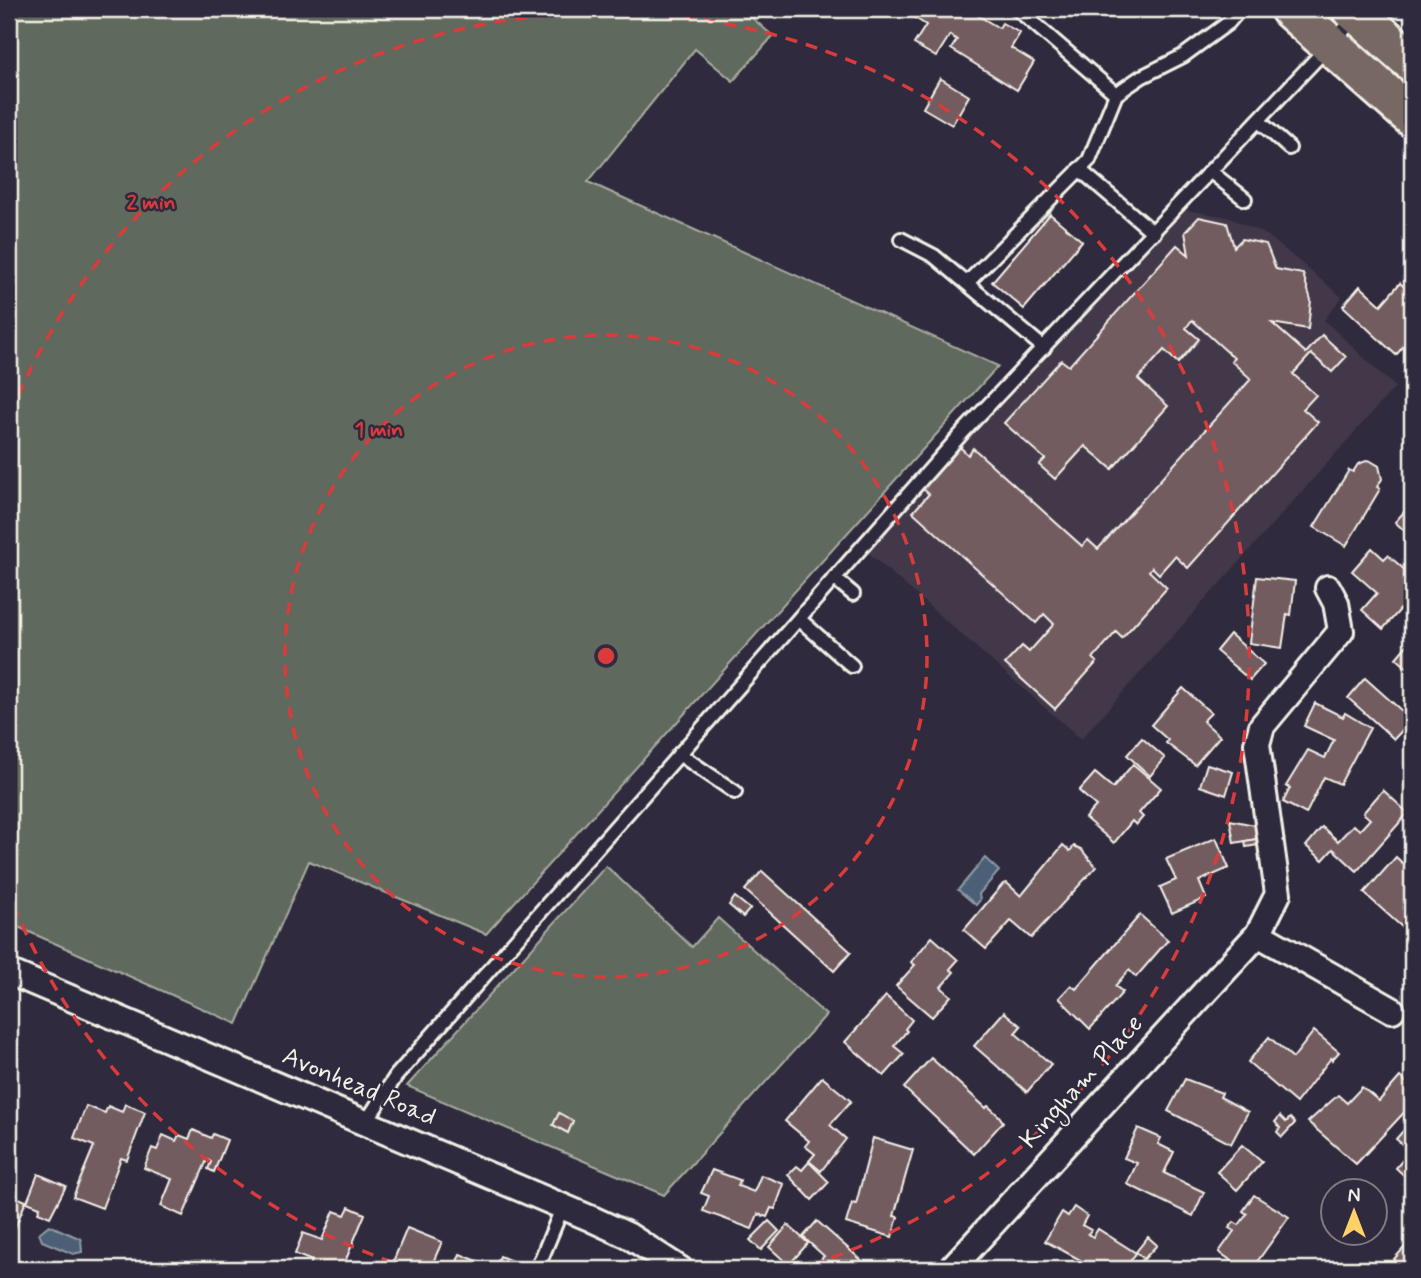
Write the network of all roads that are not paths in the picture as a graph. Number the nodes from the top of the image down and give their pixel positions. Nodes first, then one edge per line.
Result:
1 (1017, 9) edge
2 (1240, 9) edge
3 (1290, 9) edge
4 (1355, 12) edge
5 (1332, 46) junction
6 (1412, 62) edge
7 (1116, 94) junction
8 (1412, 117) edge
9 (1260, 122) junction
10 (1289, 148) dead end
11 (1079, 169) junction
12 (1211, 172) junction
13 (1245, 199) dead end
14 (1154, 233) junction
15 (901, 239) dead end
16 (967, 283) junction
17 (1044, 348) junction
18 (834, 578) junction
19 (1328, 588) dead end
20 (853, 594) dead end
21 (799, 619) junction
22 (852, 666) dead end
23 (679, 754) junction
24 (735, 792) dead end
25 (1258, 934) junction
26 (9, 972) edge
27 (1392, 1010) dead end
28 (366, 1122) junction
29 (563, 1206) junction
30 (537, 1269) edge
31 (680, 1269) edge
32 (951, 1269) edge

1 - 7 lane
2 - 7 lane
3 - 5 main road
4 - 5 lane
4 - 6 main road
5 - 8 main road
5 - 9 lane
7 - 11 lane
9 - 10 lane
9 - 12 lane
11 - 14 lane
11 - 16 lane
12 - 13 lane
12 - 14 lane
14 - 17 lane
15 - 16 lane
16 - 17 lane
17 - 18 lane
18 - 20 lane
18 - 21 lane
19 - 25 street, Kingham Place
21 - 22 lane
21 - 23 lane
23 - 24 lane
23 - 28 lane
25 - 27 street
25 - 32 street, Kingham Place
26 - 28 street, Avonhead Road
28 - 29 street, Avonhead Road
29 - 30 lane
29 - 31 street, Avonhead Road

